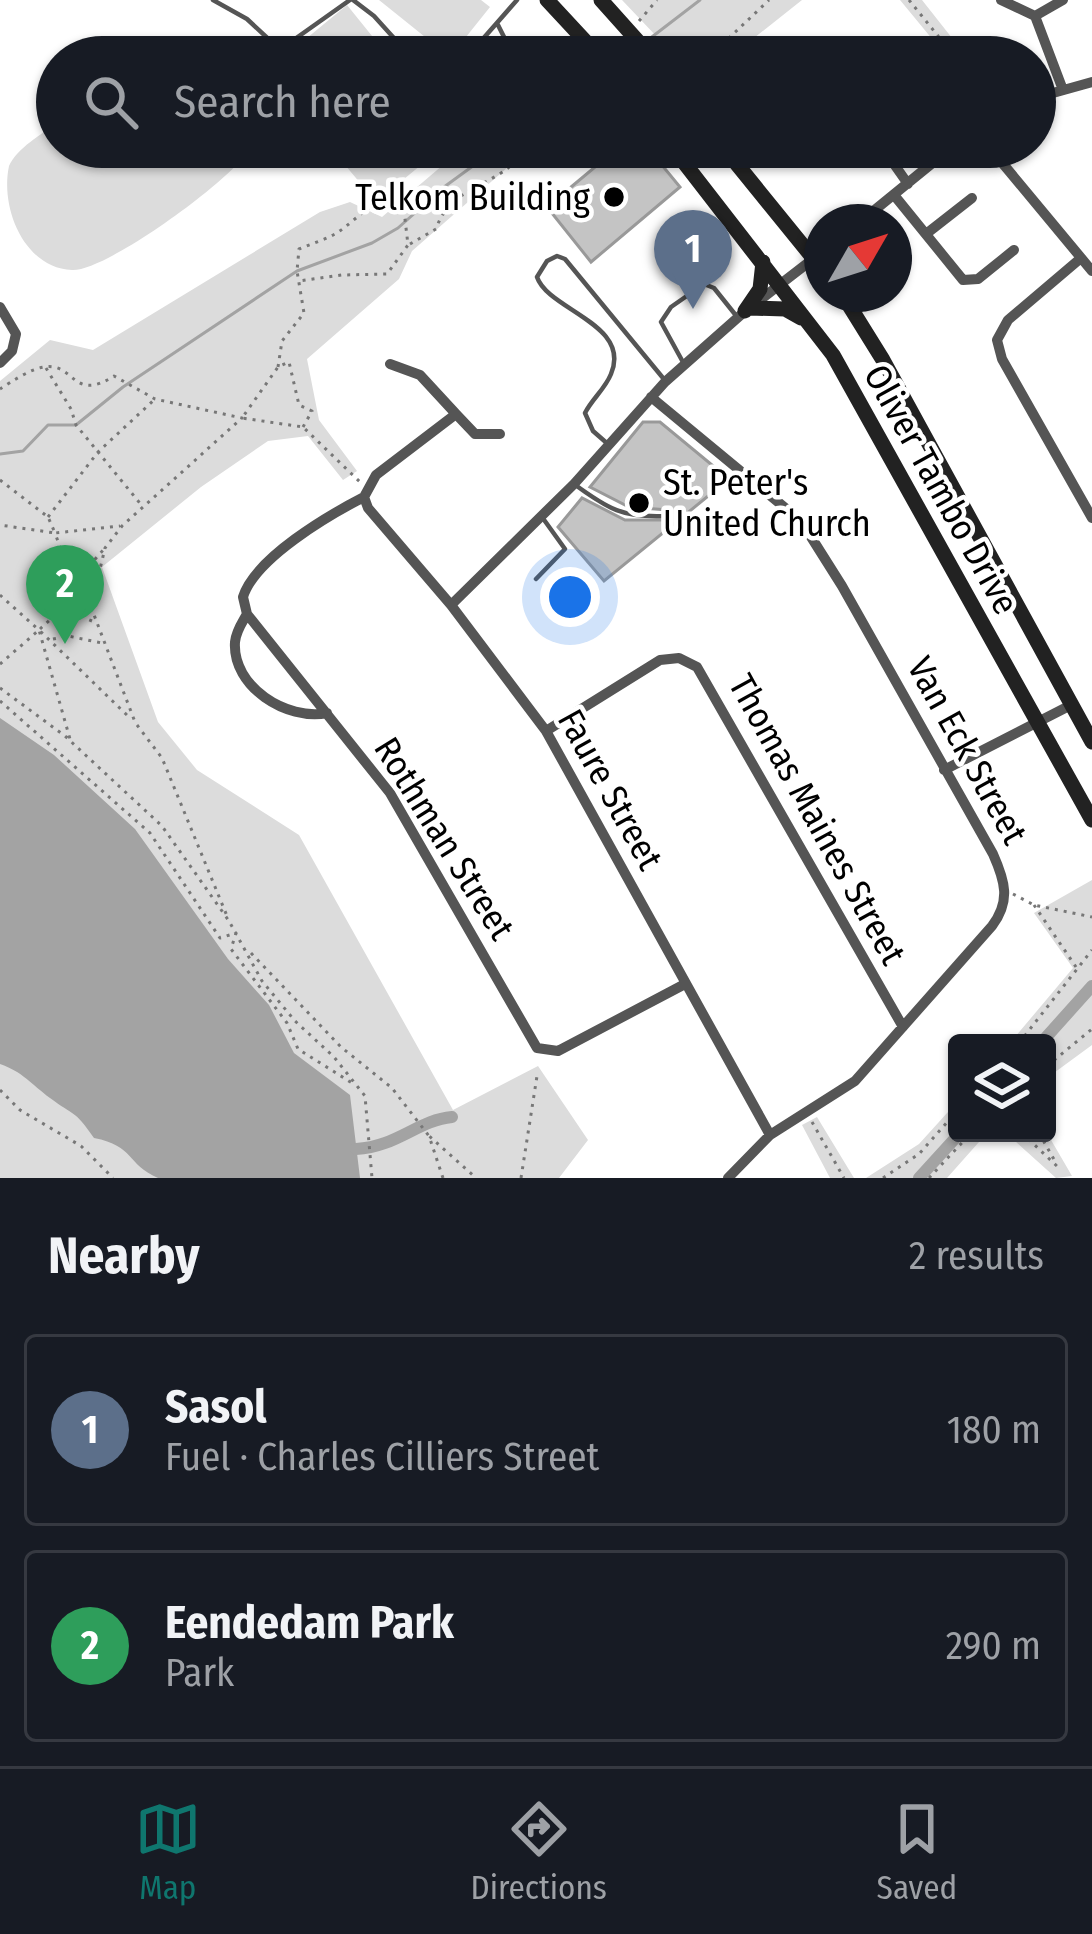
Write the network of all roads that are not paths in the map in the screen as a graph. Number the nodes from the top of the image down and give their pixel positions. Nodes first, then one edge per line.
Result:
1 (213, 0) edge
2 (351, 0) edge
3 (518, 0) edge
4 (547, 0) edge
5 (601, 0) edge
6 (1001, 0) edge
7 (1063, 0) edge
8 (1035, 16) junction
9 (497, 23) junction
10 (265, 36) edge
11 (294, 36) edge
12 (392, 36) edge
13 (486, 36) edge
14 (504, 36) edge
15 (580, 36) edge
16 (635, 36) edge
17 (1043, 36) edge
18 (1056, 72) edge
19 (1092, 82) edge
20 (1063, 90) junction
21 (1056, 92) edge
22 (689, 168) edge
23 (741, 168) edge
24 (897, 168) edge
25 (927, 168) edge
26 (1006, 168) edge
27 (908, 184) junction
28 (894, 195) junction
29 (972, 198) dead end
30 (883, 204) edge
31 (926, 234) junction
32 (804, 242) edge
33 (1014, 250) dead end
34 (1082, 258) junction
35 (763, 261) junction
36 (804, 270) edge
37 (1092, 271) edge
38 (780, 285) junction
39 (0, 307) edge
40 (854, 312) edge
41 (860, 312) edge
42 (743, 313) junction
43 (857, 317) junction
44 (816, 333) junction
45 (0, 363) edge
46 (390, 364) dead end
47 (685, 364) junction
48 (665, 382) junction
49 (651, 397) junction
50 (456, 414) junction
51 (500, 434) dead end
52 (609, 445) junction
53 (574, 484) junction
54 (365, 492) junction
55 (666, 516) dead end
56 (542, 517) junction
57 (1092, 518) edge
58 (536, 578) dead end
59 (451, 605) junction
60 (247, 614) junction
61 (1070, 705) junction
62 (326, 713) junction
63 (1037, 722) junction
64 (546, 731) junction
65 (1092, 742) edge
66 (944, 770) junction
67 (1092, 820) edge
68 (685, 984) junction
69 (903, 1027) junction
70 (770, 1135) junction
71 (728, 1178) edge

1 - 10 lane
2 - 11 lane
2 - 12 lane
3 - 9 lane
4 - 15 street
5 - 16 street
6 - 8 street
7 - 8 street
8 - 17 street
9 - 13 lane
9 - 14 lane
18 - 20 street
19 - 20 street
20 - 21 street
22 - 35 street, Oliver Tambo Drive
23 - 32 street
24 - 27 street
25 - 27 street
26 - 34 street
27 - 28 street
28 - 30 street
28 - 31 street
29 - 31 street
31 - 33 street
34 - 37 street
34 - 57 street
35 - 38 street, Oliver Tambo Drive
35 - 42 street
36 - 38 street
38 - 42 street
38 - 44 street, Oliver Tambo Drive
39 - 45 street
40 - 43 street, Oliver Tambo Drive
41 - 43 lane
42 - 44 street
42 - 47 street
42 - 47 lane
43 - 61 street, Oliver Tambo Drive
44 - 63 street, Oliver Tambo Drive
46 - 50 street
47 - 48 street
48 - 49 street
48 - 52 lane
49 - 52 street
49 - 66 street, Van Eck Street
50 - 51 street
50 - 54 street
52 - 53 street
53 - 55 lane
53 - 56 street
54 - 59 street, Faure Street
54 - 60 street, Rothman Street
56 - 58 lane
56 - 59 street
59 - 64 street, Faure Street
60 - 62 street, Rothman Street
60 - 62 street
61 - 63 street
61 - 65 street, Oliver Tambo Drive
62 - 68 street, Rothman Street
63 - 66 street
63 - 67 street, Oliver Tambo Drive
64 - 68 street, Faure Street
64 - 69 street, Thomas Maines Street
66 - 69 street, Van Eck Street
68 - 70 street, Faure Street
69 - 70 street, Van Eck Street
70 - 71 street, Van Eck Street

